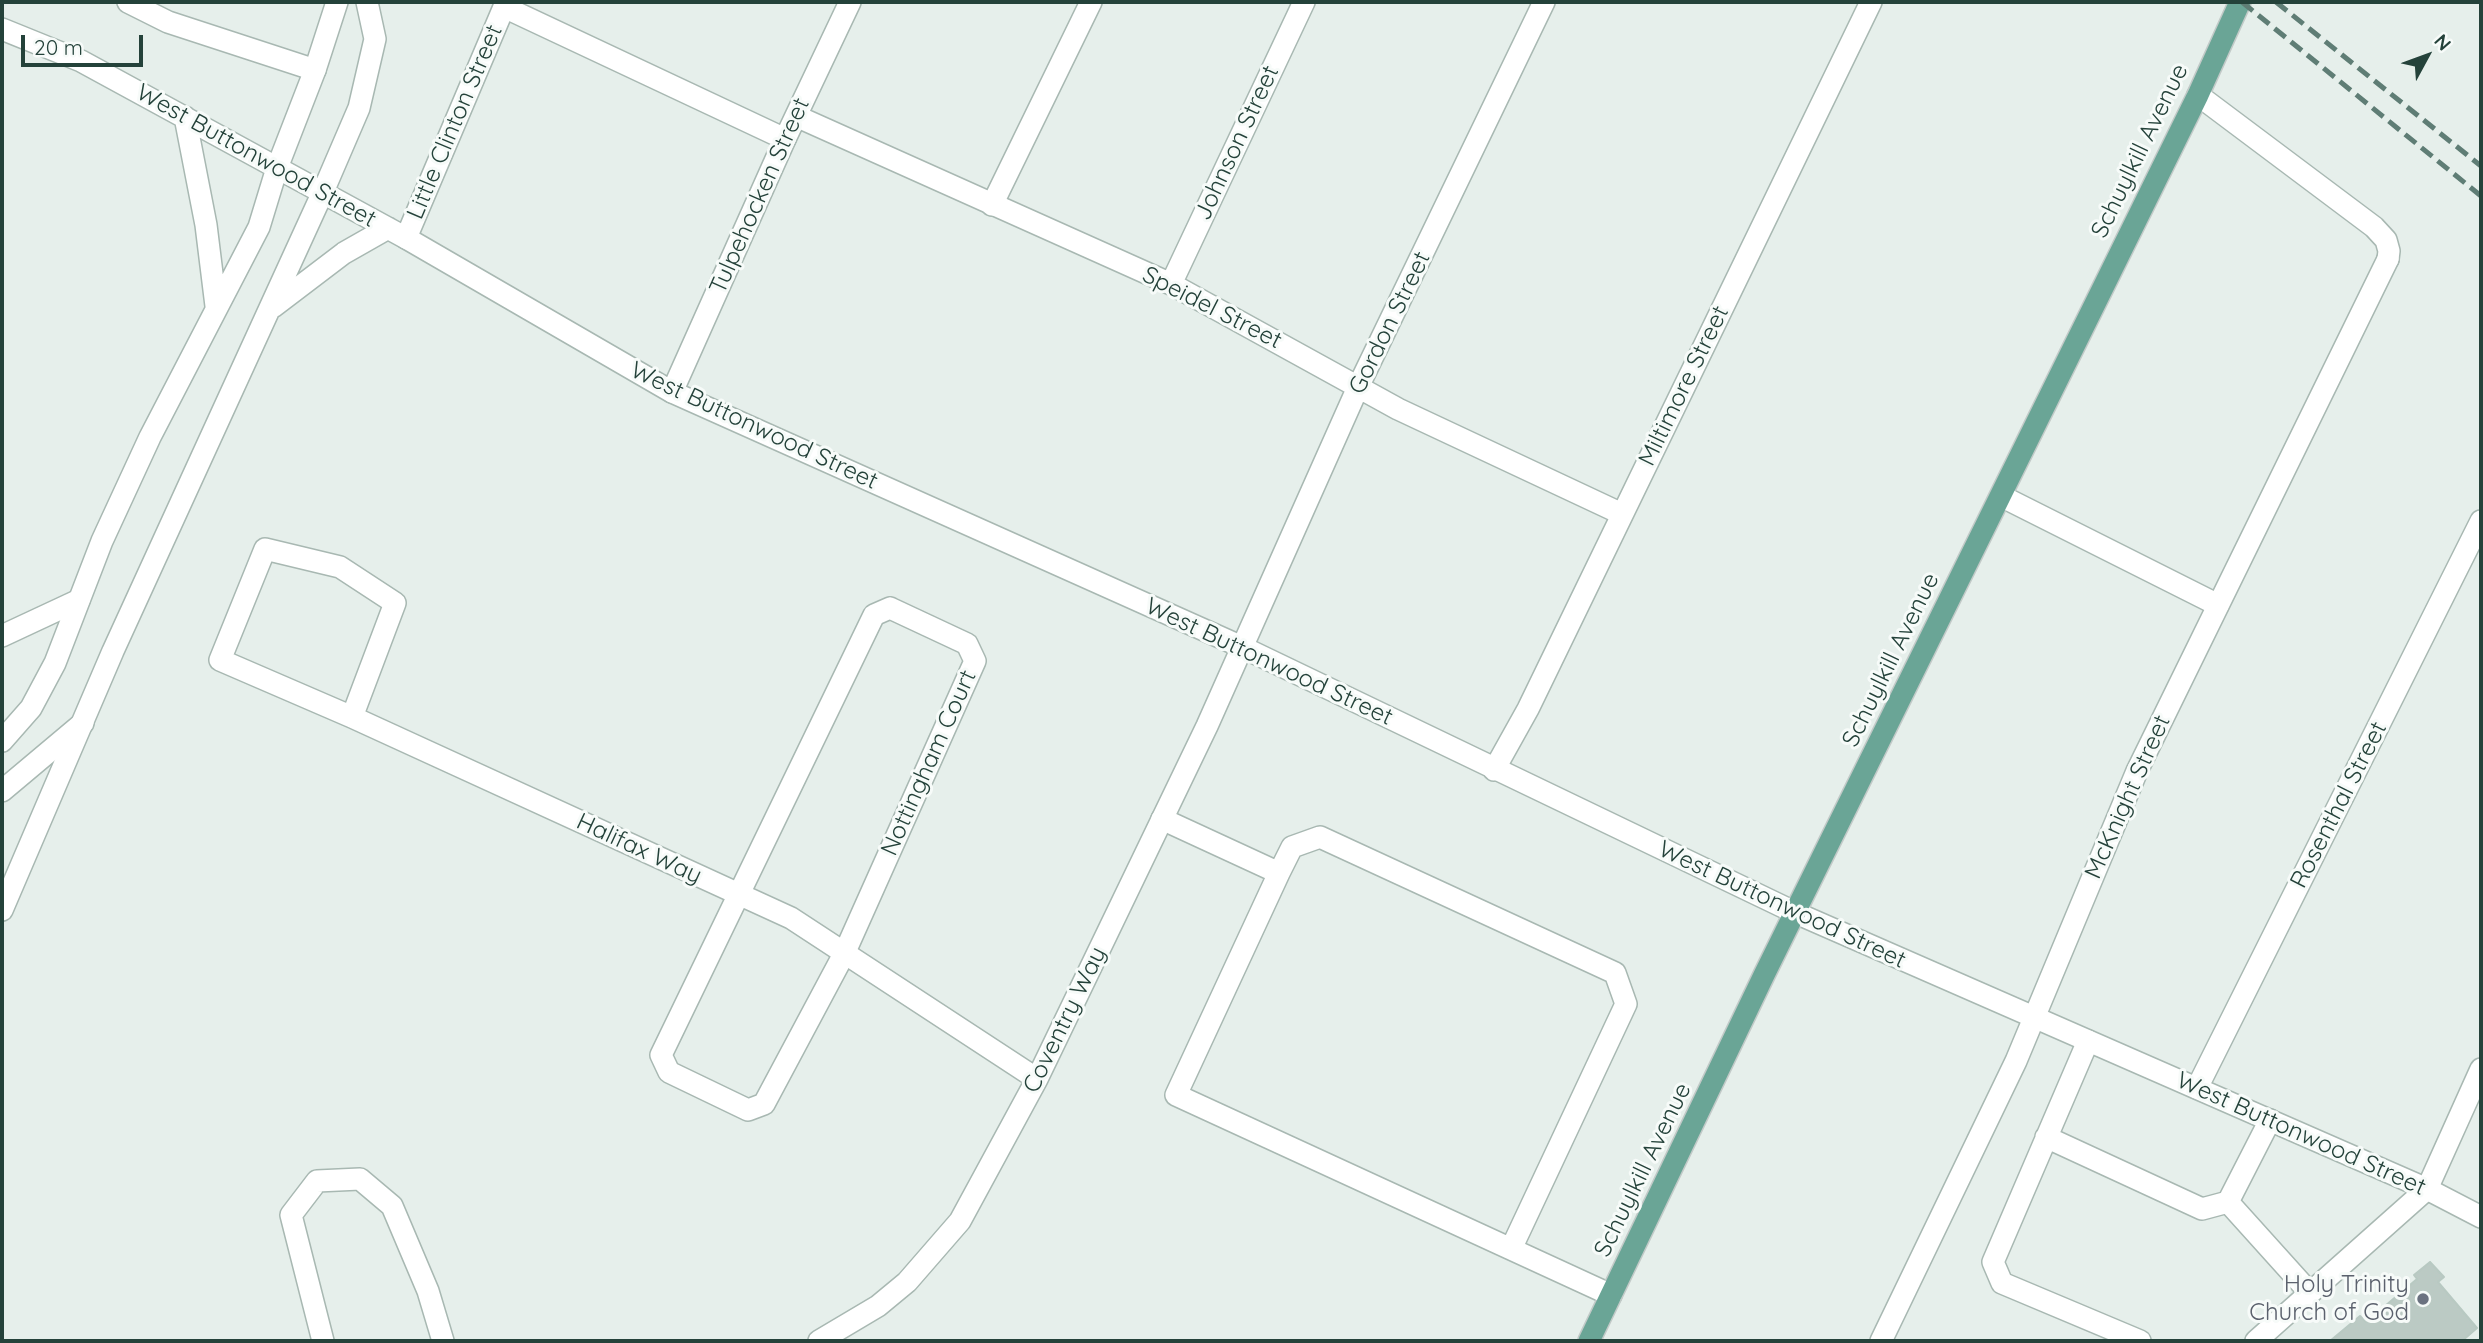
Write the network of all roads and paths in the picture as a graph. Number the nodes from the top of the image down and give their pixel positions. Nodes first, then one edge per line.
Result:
1 (128, 2) edge
2 (337, 2) edge
3 (367, 2) edge
4 (850, 2) edge
5 (1091, 2) edge
6 (1304, 2) edge
7 (1544, 2) edge
8 (1871, 2) edge
9 (2239, 2) edge
10 (2, 29) edge
11 (315, 70) junction
12 (2198, 95) junction
13 (796, 116) junction
14 (184, 117) junction
15 (785, 139) junction
16 (277, 168) junction
17 (322, 194) junction
18 (992, 205) junction
19 (397, 233) junction
20 (1171, 284) junction
21 (216, 306) junction
22 (269, 310) junction
23 (1359, 385) junction
24 (672, 392) junction
25 (2001, 496) junction
26 (1622, 514) junction
27 (2481, 521) edge
28 (79, 600) junction
29 (2218, 605) junction
30 (2, 636) edge
31 (1242, 647) junction
32 (352, 717) junction
33 (83, 723) junction
34 (2, 741) edge
35 (1494, 770) junction
36 (2, 791) edge
37 (1162, 819) junction
38 (1279, 873) junction
39 (738, 895) junction
40 (2, 910) edge
41 (1796, 913) junction
42 (844, 954) junction
43 (2034, 1018) junction
44 (2088, 1041) junction
45 (2481, 1069) edge
46 (1037, 1079) junction
47 (2197, 1088) junction
48 (2270, 1120) junction
49 (2046, 1137) junction
50 (2427, 1189) junction
51 (2228, 1202) junction
52 (2481, 1217) edge
53 (1511, 1249) junction
54 (2310, 1293) junction
55 (1611, 1295) junction
56 (323, 1341) edge
57 (443, 1341) edge
58 (819, 1341) edge
59 (1589, 1341) edge
60 (1881, 1341) edge
61 (2140, 1341) edge
62 (2256, 1341) edge

1 - 11 street
2 - 11 street
3 - 17 street
4 - 13 street, Tulpehocken Street
5 - 18 street
6 - 20 street, Johnson Street
7 - 23 street, Gordon Street
8 - 26 street, Miltimore Street
9 - 12 main road, Schuylkill Avenue
10 - 14 street, West Buttonwood Street
11 - 16 street
12 - 25 main road, Schuylkill Avenue
12 - 29 street, McKnight Street
13 - 15 street, Tulpehocken Street
13 - 18 street, Speidel Street
14 - 16 street, West Buttonwood Street
14 - 21 street
15 - 19 street, Little Clinton Street
15 - 24 street, Tulpehocken Street
16 - 17 street, West Buttonwood Street
16 - 21 street
17 - 19 street, West Buttonwood Street
17 - 22 street
18 - 20 street, Speidel Street
19 - 22 street
19 - 24 street, West Buttonwood Street
20 - 23 street, Speidel Street
21 - 28 street
22 - 33 street
23 - 26 street, Speidel Street
23 - 31 street, Gordon Street
24 - 31 street, West Buttonwood Street
25 - 29 street
25 - 41 main road, Schuylkill Avenue
26 - 35 street, Miltimore Street
27 - 47 street, Rosenthal Street
28 - 30 street
28 - 34 street
29 - 43 street, McKnight Street
31 - 35 street, West Buttonwood Street
31 - 37 street, Coventry Way
32 - 32 street, Halifax Way
32 - 39 street, Halifax Way
33 - 36 street
33 - 40 street
35 - 41 street, West Buttonwood Street
37 - 38 street
37 - 46 street, Coventry Way
38 - 53 street
38 - 53 street
39 - 42 street, Halifax Way
39 - 42 street, Nottingham Court
39 - 42 street, Nottingham Court
41 - 43 street, West Buttonwood Street
41 - 55 main road, Schuylkill Avenue
42 - 46 street, Halifax Way
43 - 44 street, West Buttonwood Street
43 - 60 street, McKnight Street
44 - 47 street, West Buttonwood Street
44 - 49 street
45 - 50 street
46 - 58 street, Coventry Way
47 - 48 street, West Buttonwood Street
48 - 50 street, West Buttonwood Street
48 - 51 street
49 - 51 street
49 - 61 street
50 - 52 street, West Buttonwood Street
50 - 54 street
51 - 54 street
53 - 55 street
54 - 62 street
55 - 59 main road, Schuylkill Avenue
56 - 57 street

